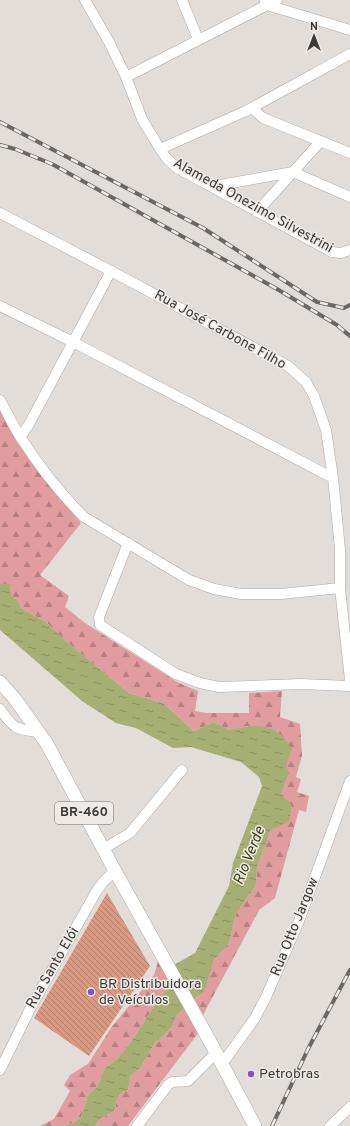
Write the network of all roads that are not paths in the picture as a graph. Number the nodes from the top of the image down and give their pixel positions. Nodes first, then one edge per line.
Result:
1 (85, 0) edge
2 (182, 0) edge
3 (277, 0) edge
4 (266, 3) edge
5 (350, 30) edge
6 (198, 39) junction
7 (350, 54) edge
8 (126, 78) junction
9 (253, 107) junction
10 (320, 142) junction
11 (160, 149) junction
12 (350, 153) edge
13 (293, 172) junction
14 (210, 186) junction
15 (350, 197) edge
16 (257, 212) junction
17 (0, 213) edge
18 (350, 250) edge
19 (111, 271) junction
20 (0, 306) edge
21 (73, 342) junction
22 (0, 400) edge
23 (20, 437) junction
24 (333, 478) junction
25 (128, 544) junction
26 (340, 588) junction
27 (350, 680) edge
28 (0, 684) edge
29 (350, 686) edge
30 (0, 709) edge
31 (39, 732) junction
32 (182, 770) dead end
33 (350, 781) edge
34 (103, 849) junction
35 (115, 871) junction
36 (219, 1058) junction
37 (0, 1070) edge
38 (350, 1107) edge
39 (137, 1126) edge
40 (255, 1126) edge
41 (330, 1126) edge

1 - 8 street, Alameda Onezimo Silvestrini
2 - 6 street
3 - 4 street
4 - 5 street
4 - 6 street
6 - 8 street
7 - 9 street
8 - 11 street, Alameda Onezimo Silvestrini
9 - 10 street
9 - 11 street
10 - 12 street
10 - 13 street
11 - 14 street, Alameda Onezimo Silvestrini
13 - 14 street
13 - 15 street
13 - 16 street
14 - 16 street, Alameda Onezimo Silvestrini
16 - 18 street, Alameda Onezimo Silvestrini
17 - 19 street, Rua José Carbone Filho
19 - 21 street
19 - 24 street, Rua José Carbone Filho
20 - 21 street
21 - 23 street
21 - 24 street
22 - 23 street
23 - 25 street
24 - 26 street, Rua José Carbone Filho
25 - 26 street
25 - 29 street
26 - 27 street
28 - 31 main road, BR-460
30 - 31 street
31 - 34 main road, BR-460
32 - 34 street
33 - 36 street, Rua Otto Jargow
34 - 35 main road, BR-460
35 - 36 main road, BR-460
35 - 37 street, Rua Santo Elói
36 - 39 street, Rua Otto Jargow
36 - 40 main road, BR-460
38 - 41 street

